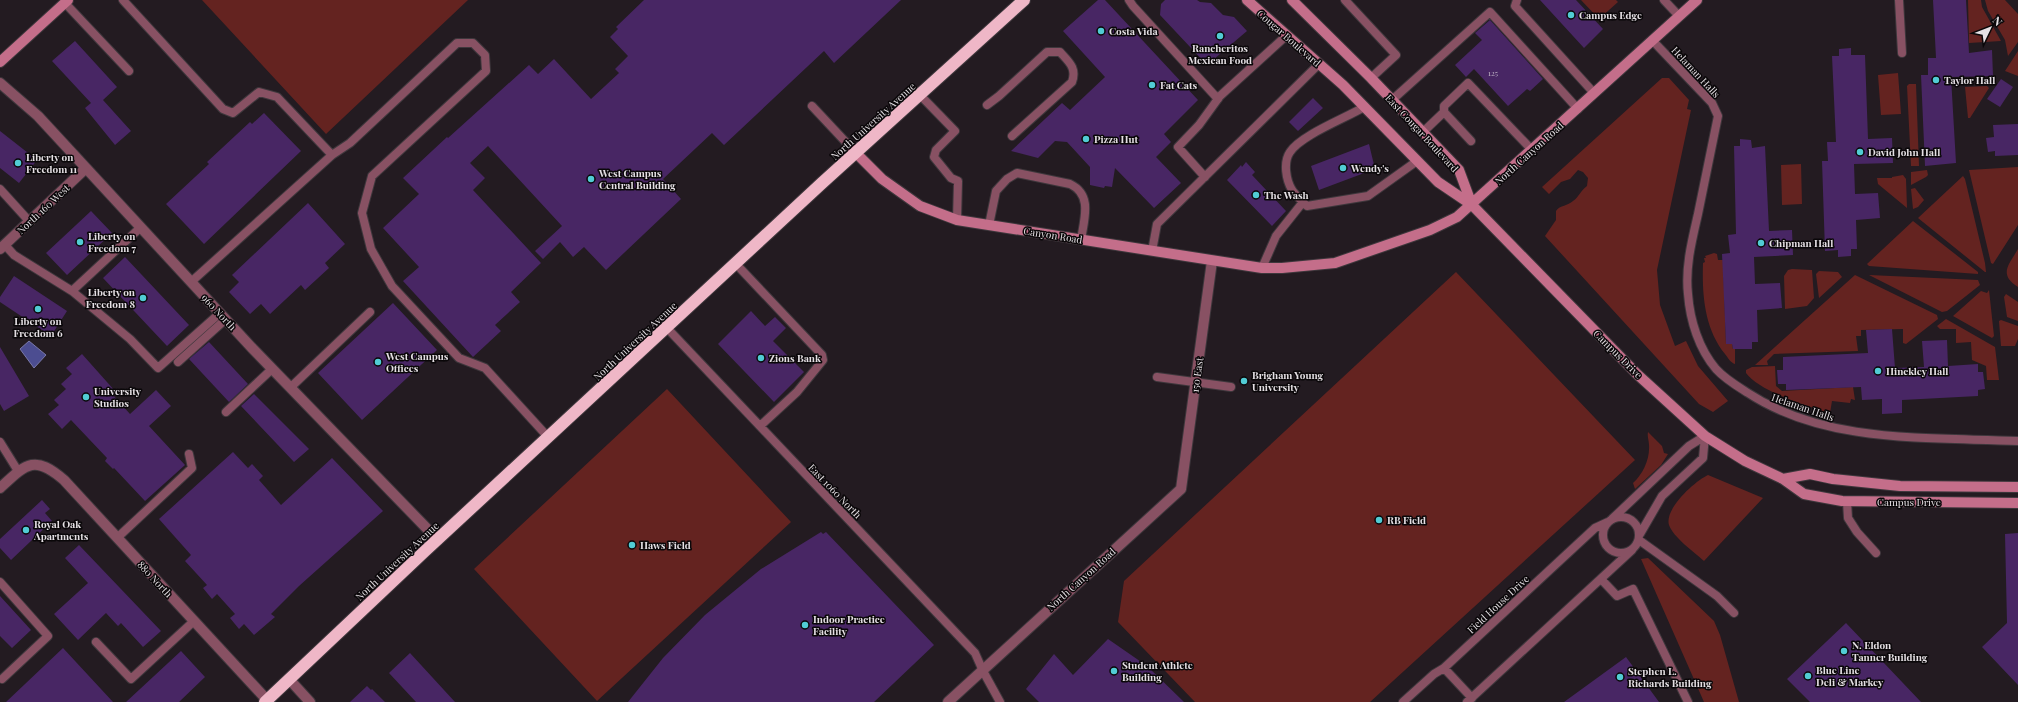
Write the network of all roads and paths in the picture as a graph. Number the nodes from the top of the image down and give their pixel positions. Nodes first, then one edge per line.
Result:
1 (124, 0) edge
2 (1024, 0) edge
3 (1129, 0) edge
4 (1247, 0) edge
5 (1292, 0) edge
6 (1345, 0) edge
7 (1517, 0) edge
8 (1664, 0) edge
9 (1697, 0) edge
10 (1899, 0) edge
11 (66, 2) edge
12 (1679, 16) junction
13 (1286, 36) junction
14 (1652, 40) junction
15 (1902, 53) dead end
16 (0, 62) edge
17 (1319, 64) junction
18 (129, 71) dead end
19 (1331, 75) joint
20 (1371, 78) junction
21 (0, 83) edge
22 (1594, 93) junction
23 (920, 95) junction
24 (1218, 99) junction
25 (1392, 100) junction
26 (987, 105) dead end
27 (812, 106) dead end
28 (1364, 107) junction
29 (1578, 109) junction
30 (1444, 112) junction
31 (1423, 132) junction
32 (1012, 136) dead end
33 (1471, 141) dead end
34 (1532, 150) junction
35 (856, 153) junction
36 (332, 155) junction
37 (1417, 161) junction
38 (86, 168) junction
39 (1205, 177) junction
40 (0, 189) edge
41 (1303, 202) junction
42 (1472, 205) junction
43 (957, 220) junction
44 (29, 222) junction
45 (989, 225) junction
46 (141, 227) junction
47 (1081, 240) junction
48 (2, 247) edge
49 (1152, 251) junction
50 (1212, 260) junction
51 (1335, 263) joint
52 (736, 264) junction
53 (1262, 268) junction
54 (191, 282) junction
55 (72, 291) junction
56 (370, 312) dead end
57 (223, 316) junction
58 (667, 328) junction
59 (178, 362) dead end
60 (272, 369) junction
61 (1156, 377) dead end
62 (1196, 383) junction
63 (1231, 387) dead end
64 (291, 388) junction
65 (226, 412) dead end
66 (760, 426) junction
67 (1705, 436) junction
68 (548, 437) junction
69 (2018, 441) edge
70 (0, 442) edge
71 (189, 454) dead end
72 (18, 471) junction
73 (1783, 479) junction
74 (2018, 487) edge
75 (0, 488) edge
76 (1181, 489) joint
77 (1847, 502) junction
78 (2018, 503) edge
79 (1610, 520) junction
80 (1639, 537) junction
81 (117, 538) junction
82 (438, 540) junction
83 (1632, 550) junction
84 (1876, 553) dead end
85 (1601, 579) junction
86 (0, 582) edge
87 (1734, 613) dead end
88 (194, 621) junction
89 (96, 642) dead end
90 (1444, 668) junction
91 (983, 671) junction
92 (2, 679) dead end
93 (289, 679) junction
94 (1470, 700) edge
95 (266, 701) edge
96 (310, 702) edge
97 (948, 702) edge
98 (1000, 702) edge
99 (1403, 702) edge
100 (1688, 702) edge

1 - 36 lane
2 - 23 highway, North University Avenue
3 - 24 lane
4 - 13 main road, Cougar Boulevard
5 - 20 main road, East Cougar Boulevard
6 - 20 lane
7 - 22 lane
8 - 12 lane
9 - 12 main road, North Canyon Road
10 - 15 lane
11 - 16 main road
11 - 18 lane
12 - 14 main road, North Canyon Road
13 - 17 main road, Cougar Boulevard
13 - 24 lane
14 - 22 main road, North Canyon Road
14 - 69 lane, Helaman Halls
17 - 19 main road, Cougar Boulevard
17 - 39 lane
19 - 28 main road, East Cougar Boulevard
20 - 25 main road, East Cougar Boulevard
21 - 38 street, 960 North
22 - 29 main road, North Canyon Road
23 - 35 highway, North University Avenue
23 - 43 lane
24 - 39 lane
25 - 29 lane
25 - 31 main road, East Cougar Boulevard
26 - 32 lane
27 - 35 lane, Canyon Road
28 - 37 main road, East Cougar Boulevard
28 - 41 lane
29 - 34 main road, North Canyon Road
30 - 31 lane
30 - 33 lane
30 - 34 lane
31 - 42 main road, East Cougar Boulevard
34 - 42 main road, North Canyon Road
35 - 43 main road, Canyon Road
35 - 52 highway, North University Avenue
36 - 54 lane
36 - 68 lane
37 - 41 lane
37 - 42 main road, East Cougar Boulevard
38 - 44 street, North 160 West
38 - 46 street, 960 North
39 - 49 lane
40 - 44 lane
41 - 53 lane
42 - 51 main road, North Canyon Road
42 - 67 main road, Campus Drive
43 - 45 main road, Canyon Road
44 - 48 street, North 160 West
45 - 47 main road, Canyon Road
45 - 47 lane
46 - 54 street, 960 North
46 - 55 lane
47 - 49 main road, Canyon Road
48 - 55 lane
49 - 50 main road, Canyon Road
50 - 53 main road, Canyon Road
50 - 62 street, 150 East
51 - 53 main road, Canyon Road
52 - 58 highway, North University Avenue
52 - 66 lane
54 - 57 street, 960 North
55 - 57 lane
56 - 64 lane
57 - 59 lane
57 - 60 street, 960 North
58 - 66 lane, East 1060 North
58 - 68 highway, North University Avenue
60 - 64 street, 960 North
60 - 65 lane
61 - 62 lane
62 - 63 lane
62 - 76 street, 150 East
64 - 82 street, 960 North
66 - 91 lane, East 1060 North
67 - 73 main road, Campus Drive
67 - 79 lane, Field House Drive
67 - 80 lane
68 - 82 highway, North University Avenue
70 - 72 lane
71 - 81 lane
72 - 75 street
72 - 81 street, 880 North
73 - 74 main road, Campus Drive
73 - 77 main road, Campus Drive
76 - 91 street, North Canyon Road
77 - 78 main road, Campus Drive
77 - 84 lane
79 - 80 lane
79 - 83 lane
79 - 90 lane, Field House Drive
80 - 83 lane
80 - 87 lane
81 - 88 street, 880 North
82 - 93 highway, North University Avenue
83 - 85 lane
85 - 94 lane
85 - 100 lane
86 - 92 lane
88 - 89 lane
88 - 95 street, 880 North
90 - 94 lane
90 - 99 lane, Field House Drive
91 - 97 street, North Canyon Road
91 - 98 lane
93 - 95 highway, North University Avenue
93 - 96 street

